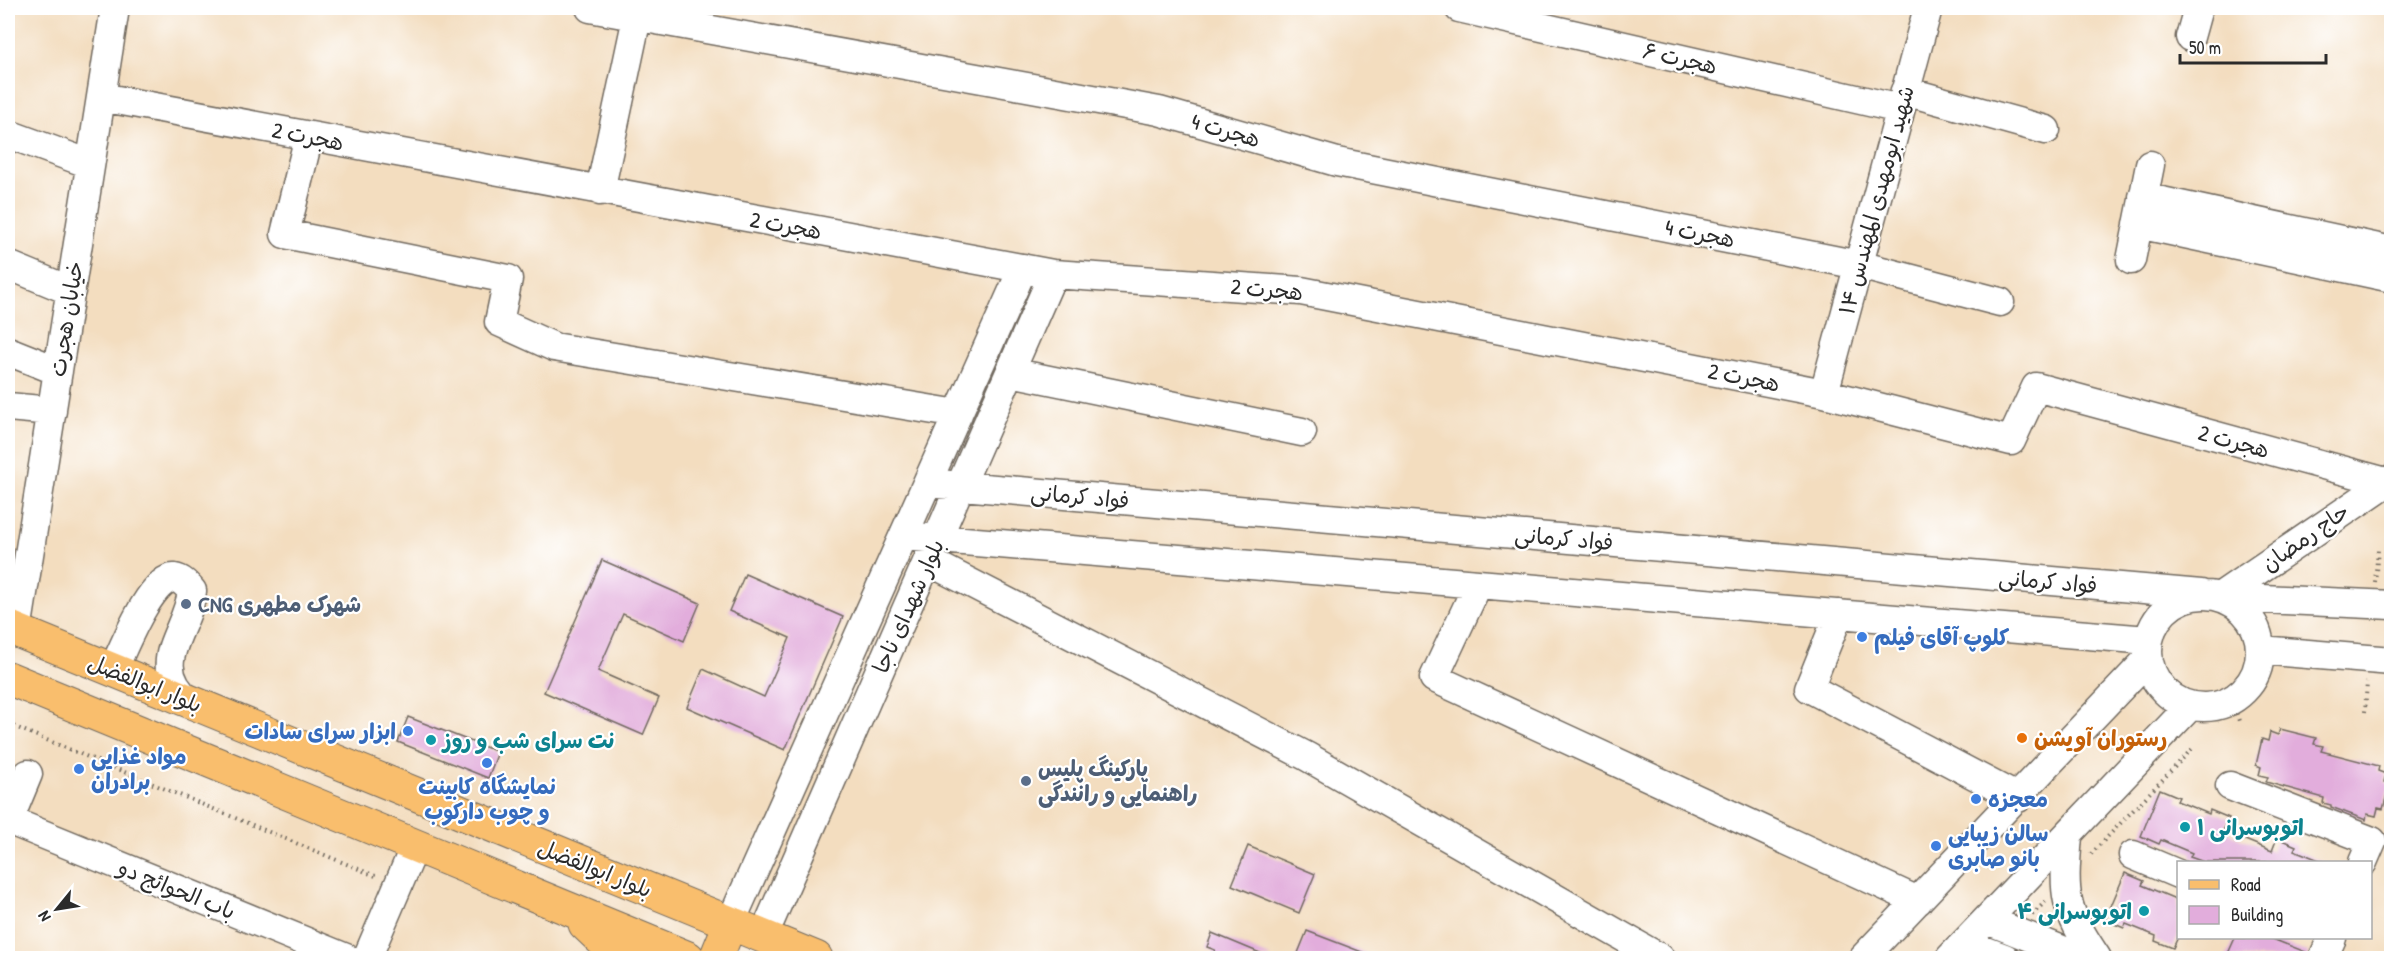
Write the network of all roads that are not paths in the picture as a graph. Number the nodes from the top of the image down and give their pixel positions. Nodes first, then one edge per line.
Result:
1 (115, 8) edge
2 (590, 8) edge
3 (1459, 8) edge
4 (1928, 8) edge
5 (2198, 8) edge
6 (638, 12) edge
7 (2190, 37) dead end
8 (101, 98) junction
9 (1903, 100) junction
10 (2046, 130) dead end
11 (8, 134) edge
12 (309, 136) junction
13 (90, 164) junction
14 (2150, 165) dead end
15 (600, 191) junction
16 (2141, 211) junction
17 (2177, 218) junction
18 (2391, 251) edge
19 (2131, 260) dead end
20 (8, 265) edge
21 (1858, 265) junction
22 (1023, 268) junction
23 (1053, 274) junction
24 (2391, 278) edge
25 (71, 291) junction
26 (2000, 302) dead end
27 (8, 351) edge
28 (58, 371) junction
29 (1010, 372) junction
30 (1824, 393) junction
31 (8, 407) edge
32 (52, 411) junction
33 (958, 414) junction
34 (1302, 432) dead end
35 (2389, 480) edge
36 (927, 483) junction
37 (960, 485) junction
38 (904, 536) junction
39 (932, 550) junction
40 (1478, 584) junction
41 (2210, 596) junction
42 (2383, 604) edge
43 (1839, 614) junction
44 (12, 629) edge
45 (2148, 650) junction
46 (2260, 650) junction
47 (2380, 660) edge
48 (108, 668) junction
49 (8, 678) edge
50 (190, 702) junction
51 (2190, 706) junction
52 (27, 774) dead end
53 (2230, 786) dead end
54 (2018, 798) junction
55 (8, 820) edge
56 (2068, 836) junction
57 (415, 846) junction
58 (2133, 855) dead end
59 (2363, 861) edge
60 (2177, 874) edge
61 (1918, 901) junction
62 (571, 910) junction
63 (1987, 920) junction
64 (730, 924) junction
65 (2332, 939) edge
66 (758, 948) edge
67 (1958, 951) edge
68 (2067, 957) edge
69 (346, 958) edge
70 (367, 958) edge
71 (621, 958) edge
72 (688, 958) edge
73 (716, 958) edge
74 (816, 958) edge
75 (1660, 958) edge
76 (1863, 958) edge
77 (2005, 958) edge
78 (2097, 958) edge
79 (2323, 958) edge

1 - 8 street, خیابان هجرت
2 - 6 street, هجرت 4
3 - 9 street, هجرت ۶
4 - 9 street, شهید ابومهدی المهندس ۱۴
5 - 7 street
6 - 15 street
6 - 21 street, هجرت 4
8 - 12 street, هجرت 2
8 - 13 street, خیابان هجرت
9 - 10 street, هجرت ۶
9 - 21 street, شهید ابومهدی المهندس ۱۴
11 - 13 street
12 - 15 street, هجرت 2
12 - 33 street
13 - 25 street, خیابان هجرت
14 - 16 street
15 - 22 street, هجرت 2
16 - 17 street
16 - 19 street
17 - 18 street
17 - 24 street
20 - 25 street
21 - 26 street, هجرت 4
21 - 30 street, شهید ابومهدی المهندس ۱۴
22 - 23 street, هجرت 2
22 - 33 street, بلوار شهدای ناجا
23 - 29 street, بلوار شهدای ناجا
23 - 30 street, هجرت 2
25 - 28 street, خیابان هجرت
27 - 28 street
28 - 32 street, خیابان هجرت
29 - 34 street
29 - 37 street, بلوار شهدای ناجا
30 - 35 street, هجرت 2
31 - 32 street
32 - 44 street, خیابان هجرت
33 - 36 street, بلوار شهدای ناجا
35 - 41 street, حاج رمضان
36 - 37 street, فواد کرمانی
36 - 38 street, بلوار شهدای ناجا
37 - 39 street, بلوار شهدای ناجا
37 - 41 street, فواد کرمانی
38 - 39 street
38 - 64 street, بلوار شهدای ناجا
39 - 40 street
39 - 66 street, بلوار شهدای ناجا
39 - 75 street
40 - 43 street
40 - 61 street
41 - 42 street, فواد کرمانی
41 - 45 street
41 - 46 street
43 - 45 street
43 - 54 street
44 - 48 main road, بلوار ابوالفضل
45 - 51 street
45 - 54 street
46 - 47 street
46 - 51 street
48 - 50 main road, بلوار ابوالفضل
48 - 50 street
49 - 57 main road
50 - 64 main road, بلوار ابوالفضل
51 - 56 street
52 - 55 street
53 - 59 street
54 - 61 street
55 - 69 street, باب الحوائج دو
56 - 63 street
56 - 78 street
57 - 62 main road
57 - 70 street
58 - 60 street
61 - 76 street
62 - 71 main road
62 - 72 main road
63 - 67 street
63 - 68 street
64 - 66 main road, بلوار ابوالفضل
64 - 73 main road
65 - 79 street
66 - 74 main road, بلوار ابوالفضل
67 - 77 street

